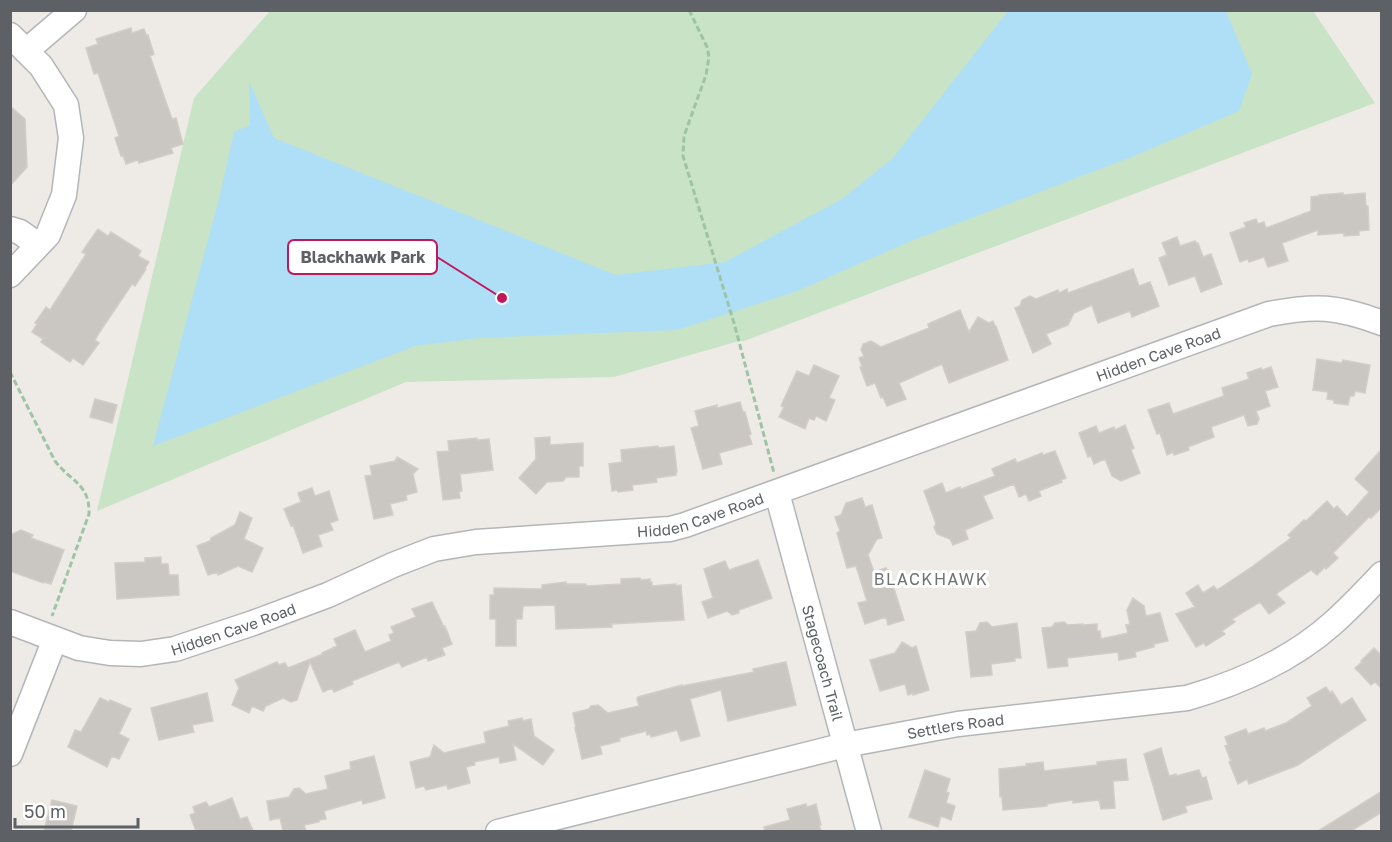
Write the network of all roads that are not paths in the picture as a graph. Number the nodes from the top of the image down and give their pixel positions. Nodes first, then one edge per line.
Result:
1 (74, 10) edge
2 (18, 43) edge
3 (10, 229) edge
4 (38, 245) junction
5 (11, 275) edge
6 (1382, 323) edge
7 (776, 483) junction
8 (1382, 574) edge
9 (10, 622) edge
10 (50, 637) junction
11 (845, 745) junction
12 (10, 753) edge
13 (498, 831) edge
14 (869, 831) edge

1 - 2 street
2 - 4 street
3 - 4 street
4 - 5 street
6 - 7 street, Hidden Cave Road
7 - 10 street, Hidden Cave Road
7 - 11 street, Stagecoach Trail
8 - 11 street, Settlers Road
9 - 10 street, Hidden Cave Road
10 - 12 street
11 - 13 street, Settlers Road
11 - 14 street, Stagecoach Trail

